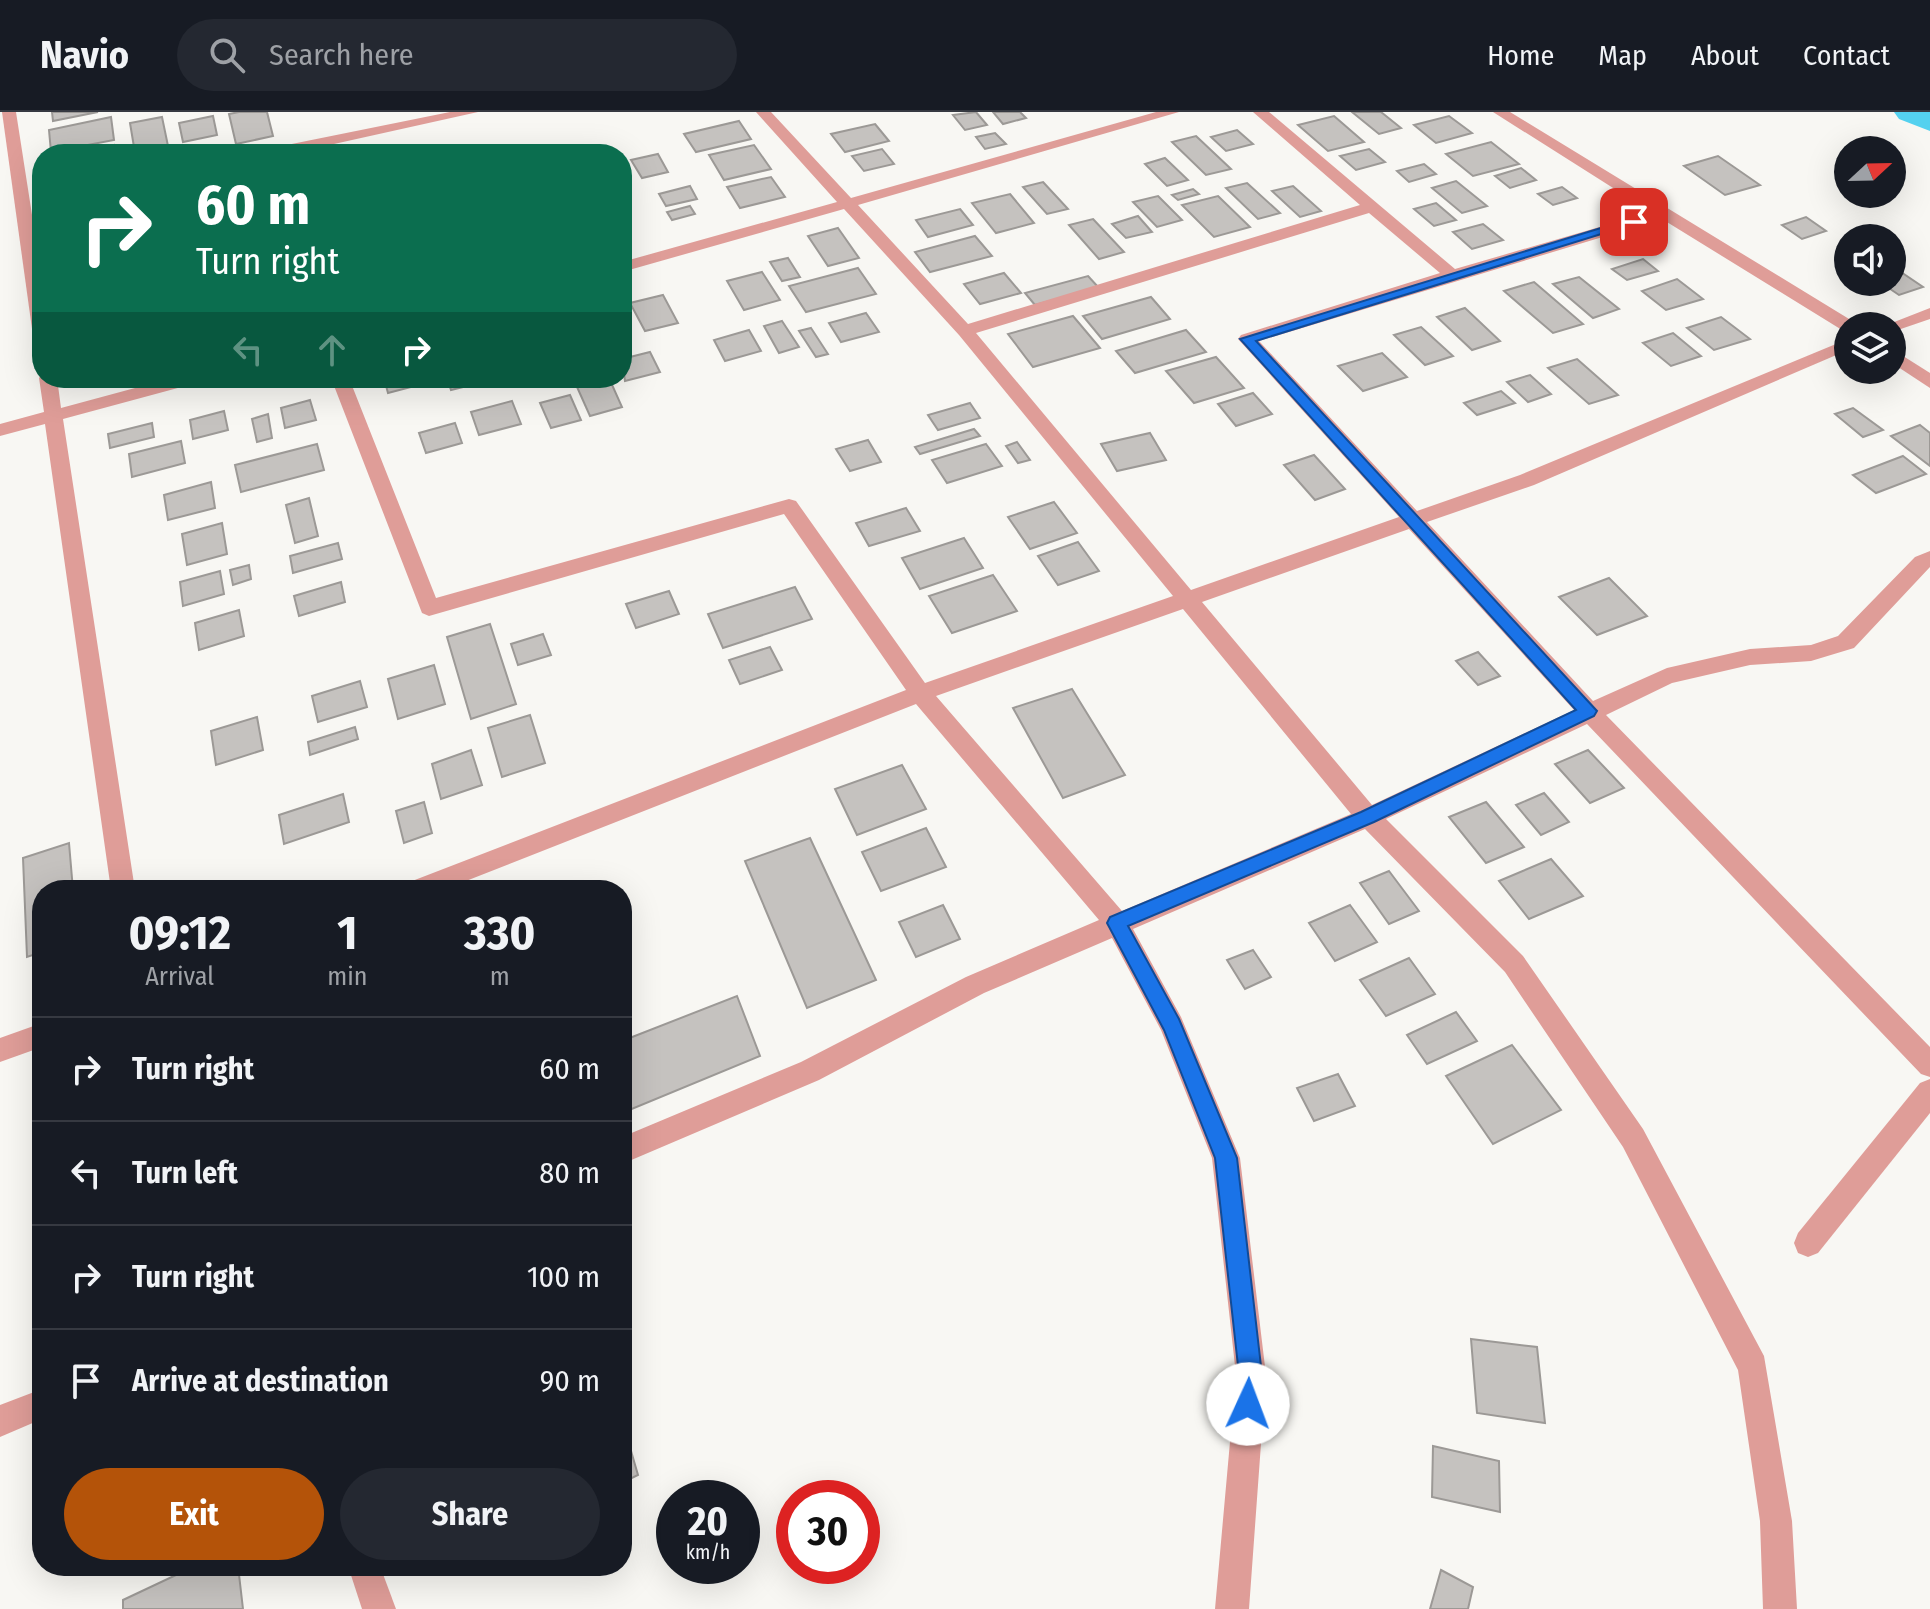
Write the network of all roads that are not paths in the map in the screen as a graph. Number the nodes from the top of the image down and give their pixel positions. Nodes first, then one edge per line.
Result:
1 (9, 112) edge
2 (471, 112) edge
3 (763, 112) edge
4 (1172, 112) edge
5 (1260, 112) edge
6 (1500, 112) edge
7 (316, 144) edge
8 (850, 202) junction
9 (32, 204) edge
10 (22, 207) junction
11 (1371, 207) junction
12 (1664, 213) junction
13 (632, 264) edge
14 (32, 272) edge
15 (1452, 275) junction
16 (1930, 313) edge
17 (1834, 317) edge
18 (1906, 322) edge
19 (965, 331) junction
20 (1834, 350) edge
21 (1906, 365) edge
22 (1930, 382) edge
23 (50, 388) edge
24 (157, 388) edge
25 (344, 388) edge
26 (54, 416) junction
27 (0, 430) edge
28 (1415, 519) junction
29 (1930, 558) edge
30 (1189, 599) junction
31 (920, 693) junction
32 (1588, 711) junction
33 (1368, 817) junction
34 (122, 880) edge
35 (442, 880) edge
36 (1117, 923) junction
37 (32, 1039) edge
38 (0, 1050) edge
39 (1930, 1065) edge
40 (1930, 1092) edge
41 (632, 1147) edge
42 (1808, 1243) dead end
43 (32, 1408) edge
44 (0, 1421) edge
45 (367, 1576) edge
46 (379, 1609) edge
47 (1232, 1609) edge
48 (1780, 1609) edge

1 - 10 street
2 - 7 street
3 - 8 street
4 - 8 street
5 - 11 street
6 - 12 street
8 - 13 street
8 - 19 street
9 - 10 street
10 - 14 street
11 - 15 street
11 - 19 street
12 - 15 street
12 - 17 street
15 - 28 street
16 - 18 street
19 - 30 street
20 - 28 street
21 - 22 street
23 - 26 street
24 - 26 street
25 - 31 street
26 - 27 street
26 - 34 street
28 - 30 street
28 - 32 street
29 - 32 street
30 - 31 street
30 - 33 street
31 - 35 street
31 - 36 street
32 - 33 street
32 - 39 street
33 - 36 street
33 - 48 street
36 - 41 street
36 - 47 street
37 - 38 street
40 - 42 street
43 - 44 street
45 - 46 street

